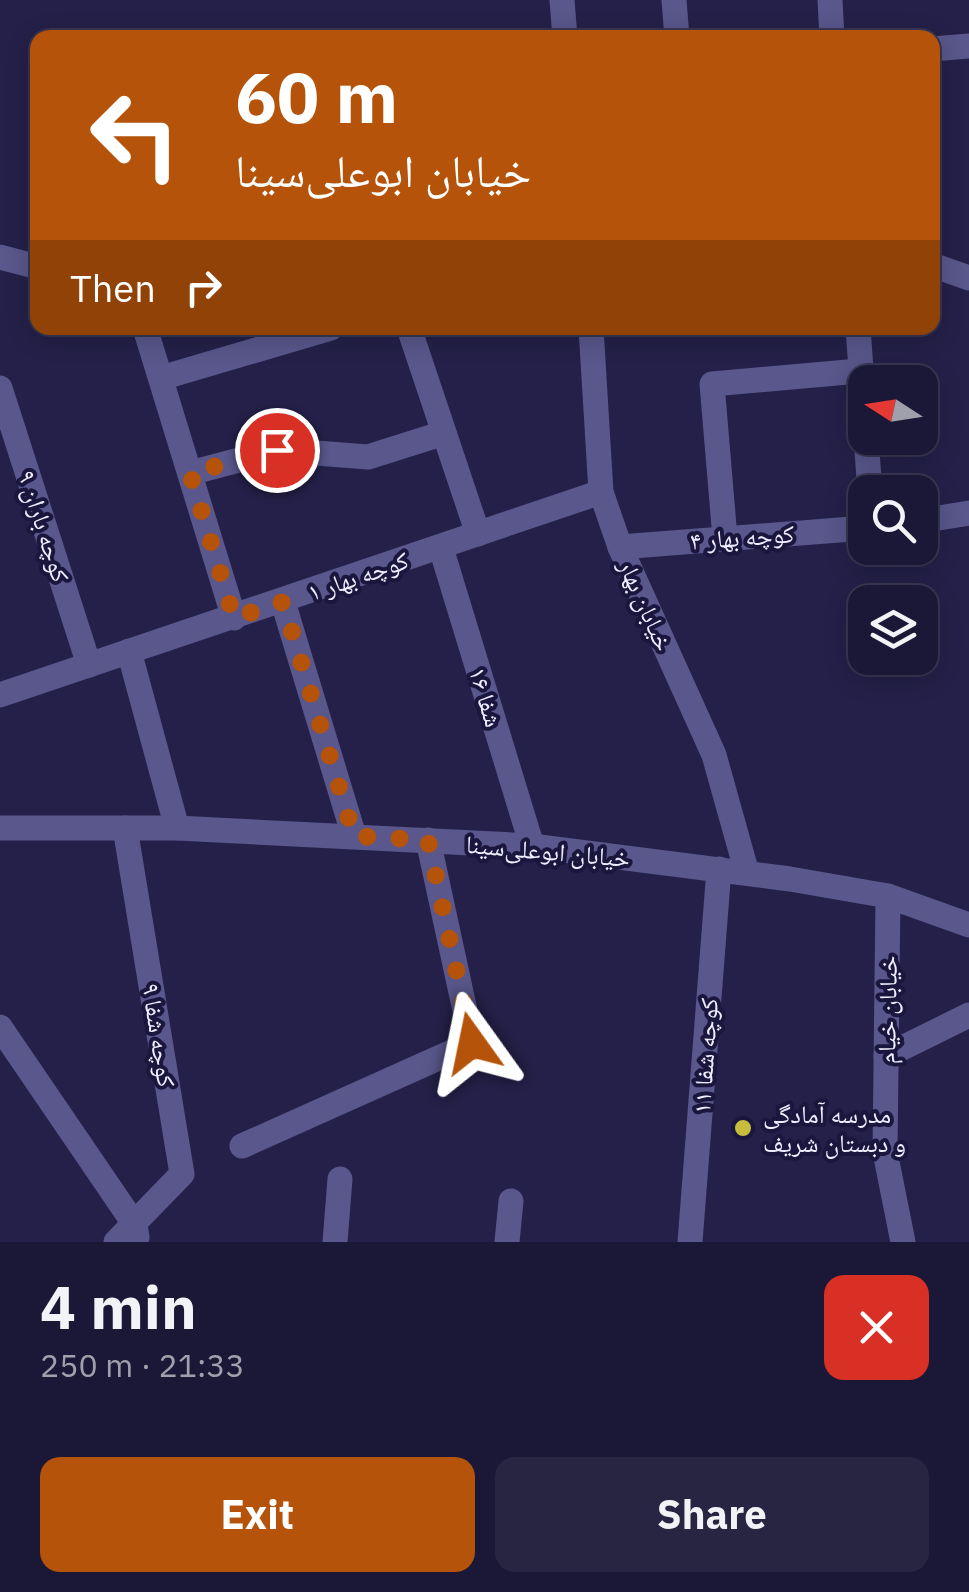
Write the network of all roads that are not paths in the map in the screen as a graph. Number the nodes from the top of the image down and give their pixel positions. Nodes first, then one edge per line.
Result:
1 (562, 0) edge
2 (674, 0) edge
3 (830, 0) edge
4 (564, 30) edge
5 (676, 30) edge
6 (832, 30) edge
7 (969, 46) edge
8 (940, 48) edge
9 (0, 258) edge
10 (30, 265) edge
11 (940, 269) edge
12 (969, 278) edge
13 (147, 335) edge
14 (307, 335) edge
15 (411, 335) edge
16 (591, 335) edge
17 (858, 335) edge
18 (859, 365) edge
19 (848, 372) edge
20 (161, 378) junction
21 (0, 388) edge
22 (444, 433) junction
23 (190, 473) junction
24 (602, 492) junction
25 (969, 514) edge
26 (938, 518) edge
27 (848, 529) edge
28 (478, 534) junction
29 (725, 538) junction
30 (620, 547) junction
31 (440, 548) junction
32 (283, 602) junction
33 (234, 618) junction
34 (129, 651) junction
35 (88, 665) junction
36 (0, 695) edge
37 (0, 828) edge
38 (125, 828) junction
39 (177, 828) junction
40 (354, 836) junction
41 (428, 840) junction
42 (532, 846) junction
43 (719, 869) junction
44 (747, 873) junction
45 (888, 896) junction
46 (969, 925) edge
47 (969, 1016) edge
48 (0, 1027) edge
49 (886, 1056) junction
50 (242, 1146) dead end
51 (340, 1178) dead end
52 (511, 1201) dead end
53 (130, 1236) edge
54 (335, 1242) edge
55 (507, 1242) edge
56 (690, 1242) edge
57 (903, 1242) edge

1 - 4 street
2 - 5 street
3 - 6 street
7 - 8 street
9 - 10 street
11 - 12 street
13 - 20 street
14 - 20 street
15 - 22 street
16 - 24 street, خیابان بهار
17 - 18 street
19 - 29 street
20 - 23 street
21 - 35 street, کوچه باران ۹
22 - 23 street
22 - 28 street
23 - 33 street
24 - 28 street, کوچه بهار ۱
24 - 30 street, خیابان بهار
25 - 26 street
27 - 29 street, کوچه بهار ۴
28 - 31 street, کوچه بهار ۱
29 - 30 street, کوچه بهار ۴
30 - 44 street, خیابان بهار
31 - 32 street, کوچه بهار ۱
31 - 42 street, شفا ۱۶
32 - 33 street, کوچه بهار ۱
32 - 40 street
33 - 34 street, کوچه بهار ۱
34 - 35 street, کوچه بهار ۱
34 - 39 street
35 - 36 street, کوچه بهار ۱
37 - 38 street, خیابان ابوعلی‌سینا
38 - 39 street, خیابان ابوعلی‌سینا
38 - 53 street, کوچه شفا ۹
39 - 40 street, خیابان ابوعلی‌سینا
40 - 41 street, خیابان ابوعلی‌سینا
41 - 42 street, خیابان ابوعلی‌سینا
41 - 50 street
42 - 43 street, خیابان ابوعلی‌سینا
43 - 44 street, خیابان ابوعلی‌سینا
43 - 56 street, کوچه شفا ۱۱
44 - 45 street, خیابان ابوعلی‌سینا
45 - 46 street, خیابان ابوعلی‌سینا
45 - 49 street, خیابان خیام
47 - 49 street
48 - 53 street
49 - 57 street, خیابان خیام
51 - 54 street
52 - 55 street

